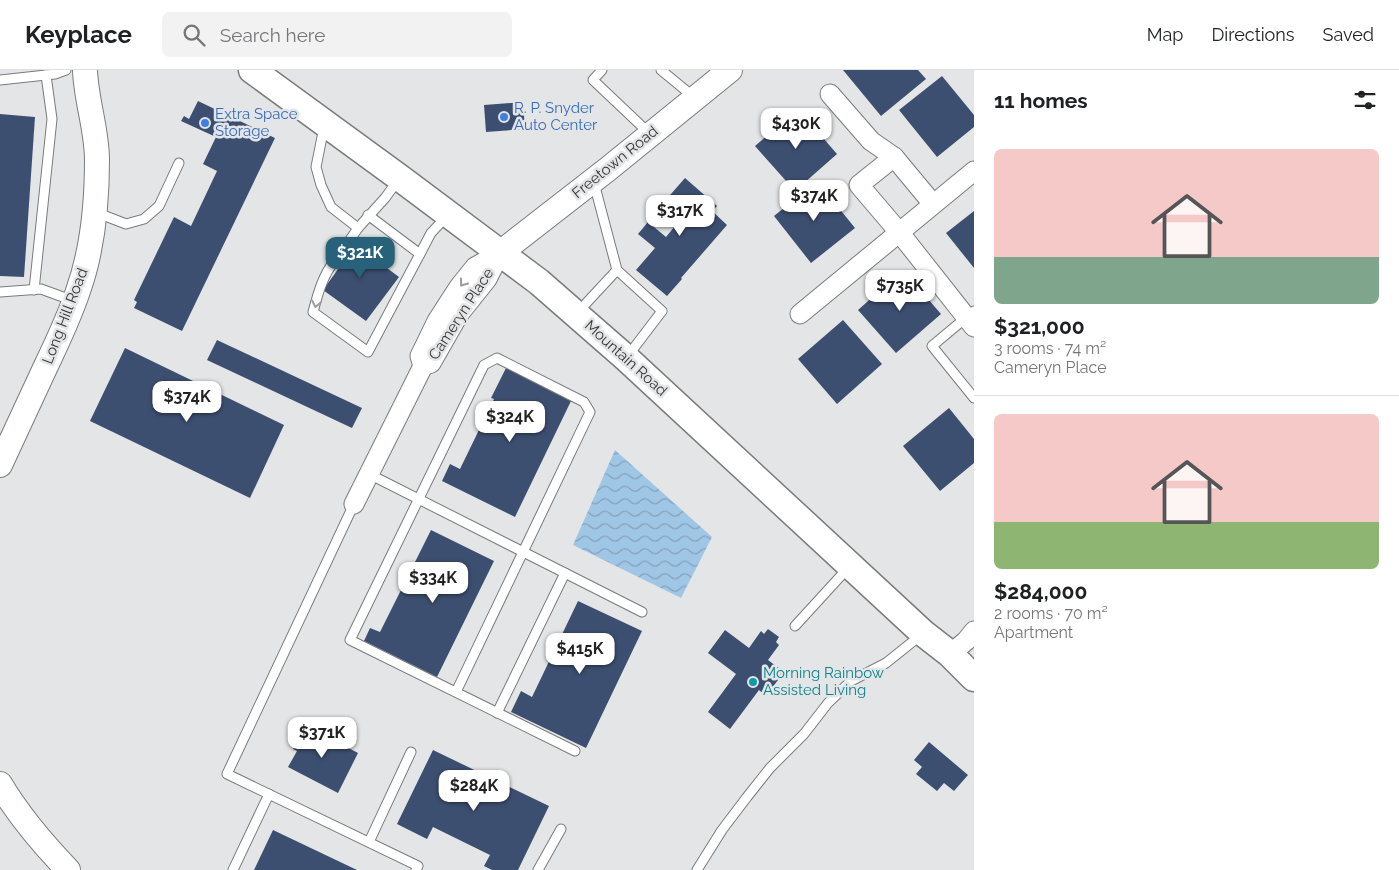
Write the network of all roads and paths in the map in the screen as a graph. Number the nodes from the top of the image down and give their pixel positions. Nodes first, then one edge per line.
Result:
1 (252, 70) edge
2 (602, 70) edge
3 (661, 70) edge
4 (730, 70) edge
5 (79, 73) edge
6 (46, 75) junction
7 (0, 80) edge
8 (830, 94) dead end
9 (695, 98) junction
10 (325, 124) junction
11 (651, 134) junction
12 (894, 157) junction
13 (179, 163) dead end
14 (974, 171) edge
15 (400, 178) junction
16 (594, 180) junction
17 (933, 204) junction
18 (95, 212) junction
19 (448, 214) junction
20 (368, 215) junction
21 (358, 228) junction
22 (899, 232) junction
23 (344, 247) dead end
24 (500, 253) junction
25 (420, 254) junction
26 (335, 260) dead end
27 (617, 270) junction
28 (34, 290) junction
29 (0, 292) edge
30 (74, 301) junction
31 (577, 314) junction
32 (800, 314) dead end
33 (971, 318) edge
34 (626, 358) junction
35 (974, 398) edge
36 (0, 465) edge
37 (369, 474) junction
38 (419, 500) junction
39 (354, 504) joint
40 (522, 552) junction
41 (850, 566) junction
42 (564, 573) junction
43 (642, 612) dead end
44 (795, 626) dead end
45 (974, 631) edge
46 (923, 633) junction
47 (950, 654) junction
48 (974, 676) edge
49 (456, 692) junction
50 (497, 712) junction
51 (575, 750) dead end
52 (411, 752) dead end
53 (0, 784) edge
54 (269, 794) junction
55 (561, 829) dead end
56 (369, 842) junction
57 (420, 869) edge
58 (68, 870) edge
59 (233, 870) edge
60 (538, 870) edge
61 (697, 870) edge

1 - 10 main road, Mountain Road
2 - 11 lane
3 - 9 lane
4 - 9 street, Freetown Road
5 - 6 lane
5 - 18 street, Long Hill Road
6 - 7 lane
6 - 28 lane
8 - 12 street
9 - 11 street, Freetown Road
10 - 15 main road, Mountain Road
10 - 21 lane
11 - 16 street, Freetown Road
12 - 17 street
12 - 22 street
13 - 18 lane
14 - 17 street
15 - 19 main road, Mountain Road
15 - 20 lane
16 - 24 street, Freetown Road
16 - 27 lane
17 - 22 street
18 - 30 street, Long Hill Road
19 - 24 main road, Mountain Road
19 - 25 lane
20 - 21 lane
20 - 25 lane
21 - 23 lane
22 - 32 street
22 - 33 street
24 - 31 main road, Mountain Road
24 - 37 street, Cameryn Place
26 -> 25 lane
27 - 31 lane
27 - 34 lane
28 - 29 lane
28 - 30 lane
30 - 36 street, Long Hill Road
31 - 34 main road, Mountain Road
33 - 35 lane
34 - 41 main road, Mountain Road
37 - 38 lane
37 - 39 street, Cameryn Place
38 - 40 lane
38 - 40 lane
38 - 49 lane
39 - 54 lane
40 - 42 lane
40 - 49 lane
41 - 44 lane
41 - 46 main road, Mountain Road
42 - 43 lane
42 - 50 lane
45 - 47 street
46 - 47 main road, Mountain Road
46 - 61 lane
47 - 48 main road, Mountain Road
49 - 50 lane
50 - 51 lane
52 - 56 lane
53 - 58 street
54 - 56 lane
54 - 59 lane
55 - 60 lane
56 - 57 lane

